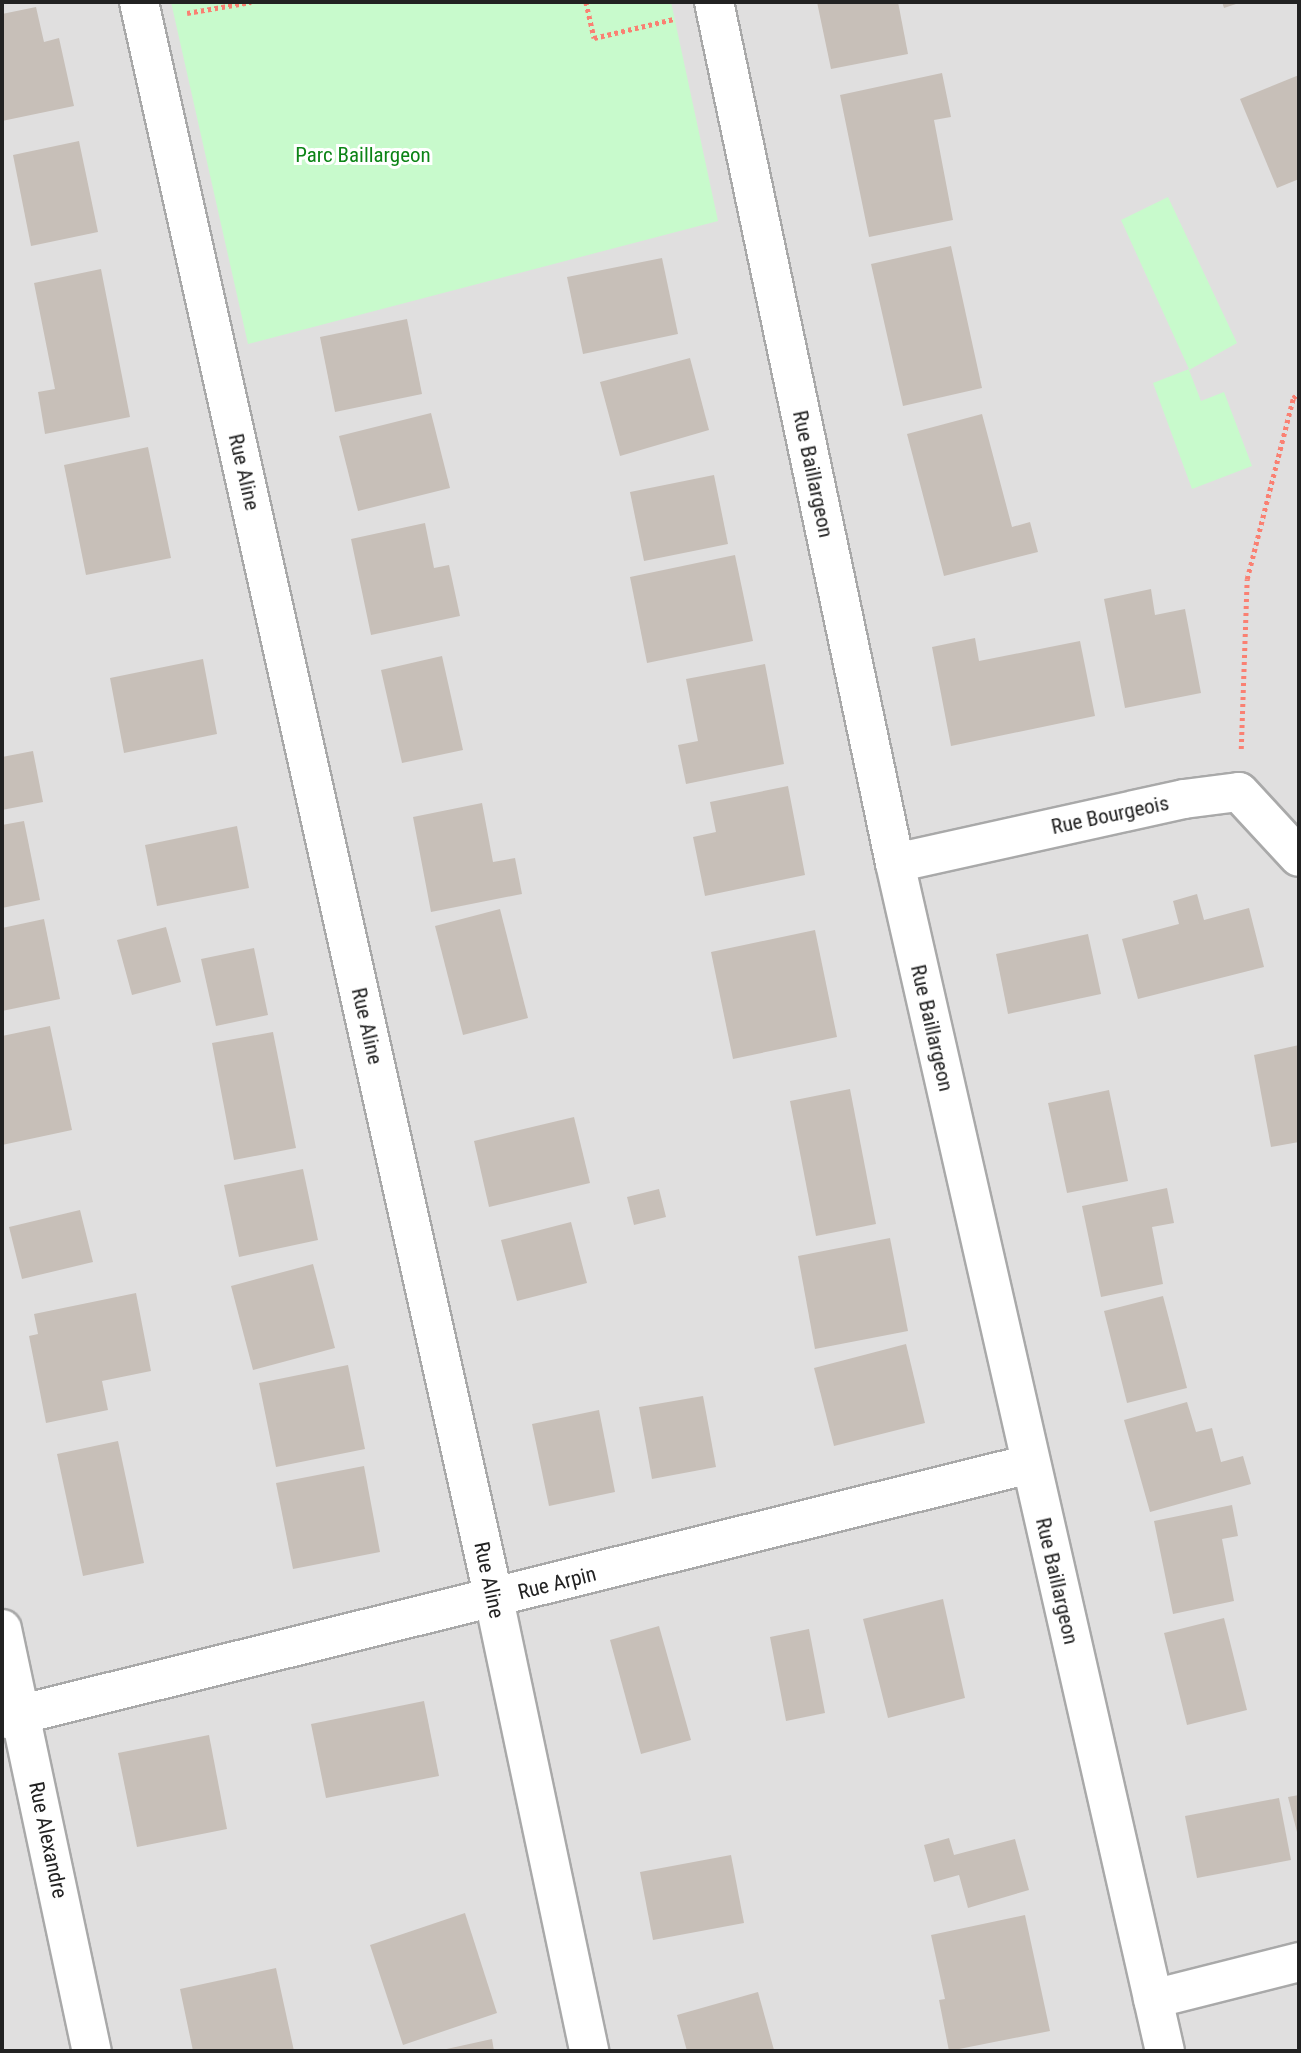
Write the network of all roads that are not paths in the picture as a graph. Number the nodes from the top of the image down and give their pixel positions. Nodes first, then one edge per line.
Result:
1 (715, 6) edge
2 (142, 12) edge
3 (1299, 857) edge
4 (895, 863) junction
5 (1030, 1464) junction
6 (494, 1600) junction
7 (2, 1629) edge
8 (11, 1716) edge
9 (1299, 1962) edge
10 (1153, 1999) junction
11 (92, 2051) edge
12 (589, 2051) edge
13 (1165, 2051) edge

1 - 4 street, Rue Baillargeon
2 - 6 street, Rue Aline
3 - 4 street, Rue Bourgeois
4 - 5 street, Rue Baillargeon
5 - 6 street, Rue Arpin
5 - 10 street, Rue Baillargeon
6 - 8 street, Rue Arpin
6 - 12 street, Rue Aline
7 - 8 street, Rue Alexandre
8 - 11 street, Rue Alexandre
9 - 10 street
10 - 13 street, Rue Baillargeon

